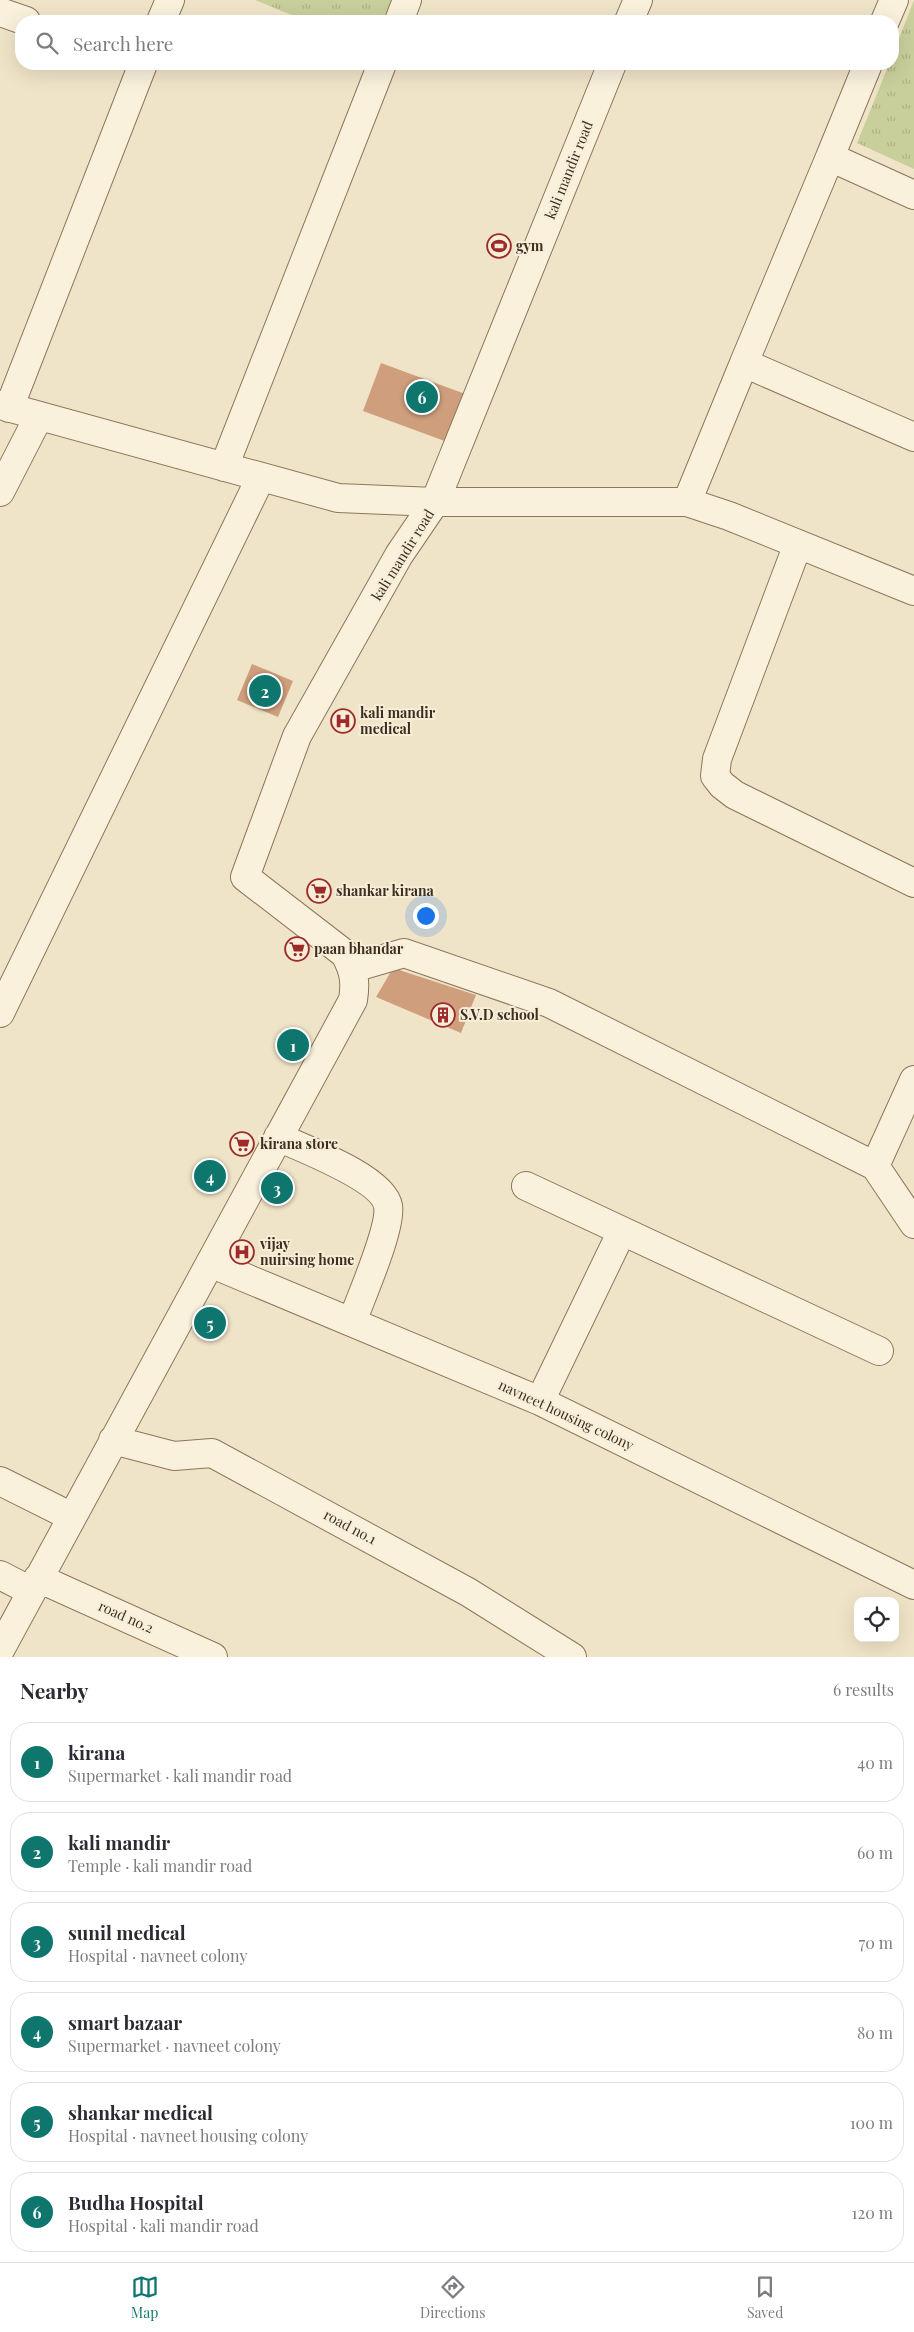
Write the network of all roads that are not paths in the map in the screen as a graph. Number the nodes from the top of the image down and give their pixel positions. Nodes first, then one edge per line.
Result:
1 (170, 0) edge
2 (407, 0) edge
3 (638, 0) edge
4 (894, 0) edge
5 (0, 12) edge
6 (164, 15) edge
7 (401, 15) edge
8 (632, 15) edge
9 (888, 15) edge
10 (15, 17) edge
11 (139, 70) edge
12 (380, 70) edge
13 (610, 70) edge
14 (866, 70) edge
15 (830, 158) junction
16 (914, 195) edge
17 (744, 363) junction
18 (5, 407) edge
19 (39, 416) junction
20 (914, 437) edge
21 (224, 467) junction
22 (261, 477) junction
23 (0, 492) edge
24 (435, 502) junction
25 (687, 502) junction
26 (798, 544) junction
27 (914, 591) edge
28 (914, 883) edge
29 (353, 968) junction
30 (0, 1013) edge
31 (914, 1080) edge
32 (278, 1137) junction
33 (875, 1166) junction
34 (526, 1186) dead end
35 (914, 1224) edge
36 (622, 1231) junction
37 (210, 1263) junction
38 (352, 1322) junction
39 (878, 1351) dead end
40 (540, 1401) junction
41 (114, 1440) junction
42 (0, 1481) edge
43 (72, 1517) junction
44 (0, 1575) edge
45 (914, 1584) edge
46 (35, 1585) junction
47 (0, 1650) edge
48 (213, 1657) edge
49 (572, 1657) edge

1 - 6 street
2 - 7 street
3 - 8 street
4 - 9 street
5 - 10 street
11 - 18 street
12 - 21 street
13 - 24 street, kali mandir road
14 - 15 street
15 - 16 street
15 - 17 street
17 - 20 street
17 - 25 street
18 - 19 street
19 - 21 street
19 - 23 street
21 - 22 street
22 - 24 street
22 - 30 street
24 - 25 street
24 - 29 street, kali mandir road
25 - 26 street
26 - 27 street
26 - 28 street
29 - 32 street
29 - 33 street
31 - 33 street
32 - 37 street
32 - 38 street
33 - 35 street
34 - 36 street
36 - 39 street
36 - 40 street
37 - 38 street, navneet housing colony
37 - 41 street
38 - 40 street, navneet housing colony
40 - 45 street, navneet housing colony
41 - 43 street
41 - 49 street, road no.1
42 - 43 street
43 - 46 street
44 - 46 street, road no.2
46 - 47 street
46 - 48 street, road no.2

